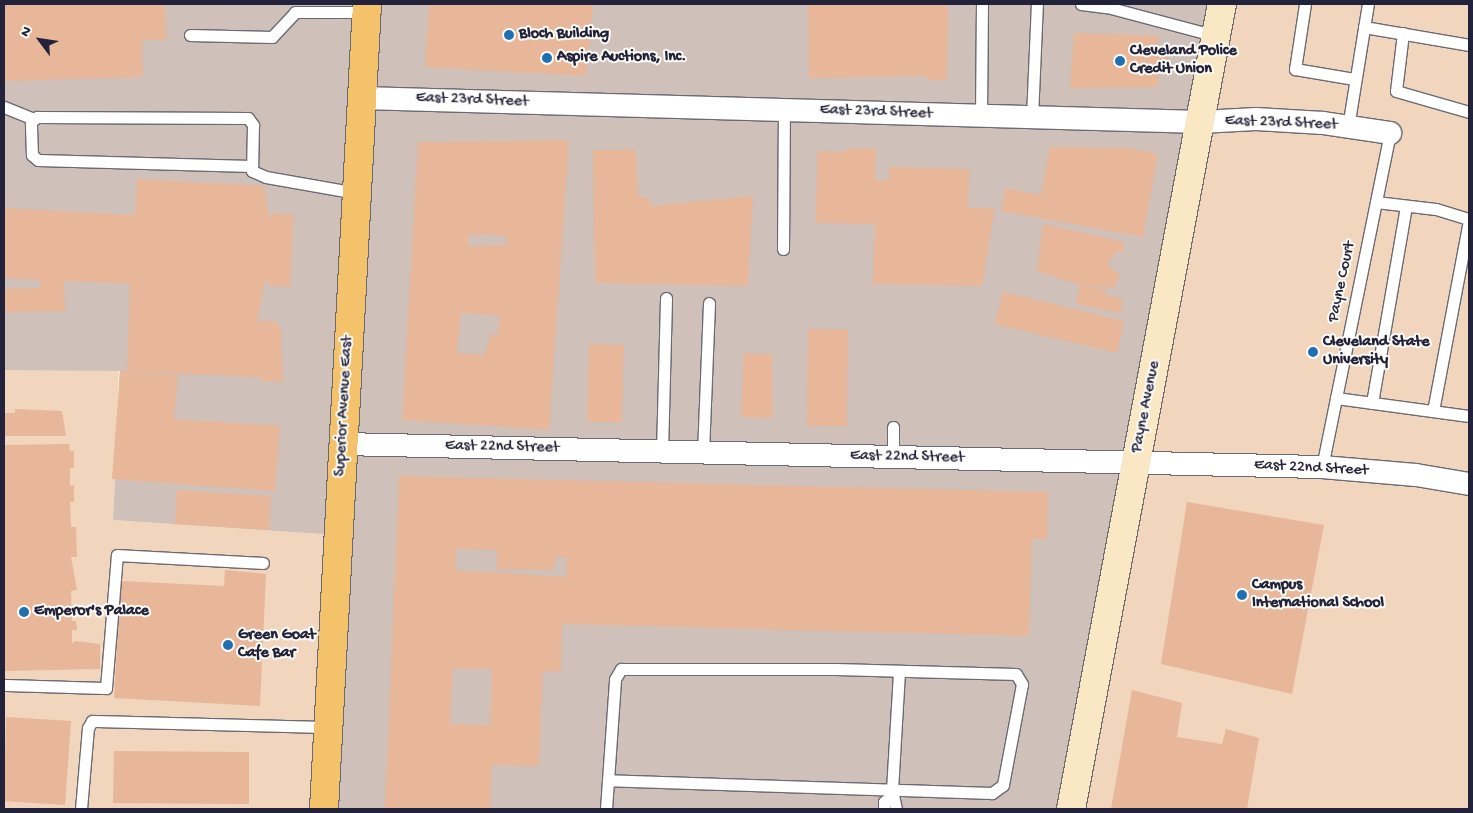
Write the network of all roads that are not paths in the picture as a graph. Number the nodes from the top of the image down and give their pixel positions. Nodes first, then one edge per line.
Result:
1 (982, 4) edge
2 (1037, 4) edge
3 (1081, 4) edge
4 (1222, 4) edge
5 (1306, 4) edge
6 (1368, 4) edge
7 (366, 8) edge
8 (1364, 27) junction
9 (1403, 33) junction
10 (190, 34) dead end
11 (1216, 36) junction
12 (1469, 45) edge
13 (1354, 79) junction
14 (362, 98) junction
15 (4, 107) edge
16 (784, 110) junction
17 (1469, 112) edge
18 (981, 116) junction
19 (1032, 117) junction
20 (33, 120) junction
21 (1201, 122) junction
22 (1348, 127) junction
23 (1390, 133) joint
24 (251, 166) junction
25 (357, 193) junction
26 (1376, 202) junction
27 (1406, 206) junction
28 (1469, 220) edge
29 (782, 249) dead end
30 (666, 298) dead end
31 (709, 302) dead end
32 (1336, 398) junction
33 (1372, 403) junction
34 (1433, 411) junction
35 (1469, 416) edge
36 (893, 427) dead end
37 (343, 444) junction
38 (662, 452) junction
39 (704, 453) junction
40 (893, 458) junction
41 (1136, 464) junction
42 (1322, 467) junction
43 (1469, 484) edge
44 (263, 563) dead end
45 (899, 671) junction
46 (4, 685) edge
47 (328, 727) junction
48 (608, 780) junction
49 (892, 793) junction
50 (81, 809) edge
51 (324, 809) edge
52 (606, 809) edge
53 (884, 809) edge
54 (896, 809) edge
55 (1071, 809) edge

1 - 18 lane
2 - 19 lane
3 - 11 lane
4 - 11 street, Payne Avenue
5 - 13 lane
6 - 8 lane
7 - 10 lane
7 - 14 main road, Superior Avenue East
8 - 9 lane
8 - 13 lane
9 - 12 lane
9 - 17 lane
11 - 21 street, Payne Avenue
13 - 22 lane
14 - 16 street, East 23rd Street
14 - 25 main road, Superior Avenue East
15 - 20 lane
16 - 18 street, East 23rd Street
16 - 29 lane
18 - 19 street, East 23rd Street
19 - 21 street, East 23rd Street
20 - 24 lane
20 - 24 lane
21 - 22 street, East 23rd Street
21 - 41 street, Payne Avenue
22 - 23 street, East 23rd Street
23 - 26 lane, Payne Court
24 - 25 lane
25 - 37 main road, Superior Avenue East
26 - 27 lane
26 - 32 lane, Payne Court
27 - 28 lane
27 - 33 lane
28 - 34 lane
30 - 38 lane
31 - 39 lane
32 - 33 lane
32 - 42 lane, Payne Court
33 - 34 lane
34 - 35 lane
36 - 40 lane
37 - 38 street, East 22nd Street
37 - 47 main road, Superior Avenue East
38 - 39 street, East 22nd Street
39 - 40 street, East 22nd Street
40 - 41 street, East 22nd Street
41 - 42 street, East 22nd Street
41 - 55 street, Payne Avenue
42 - 43 street, East 22nd Street
44 - 46 lane
45 - 48 lane
45 - 49 lane
45 - 49 lane
47 - 50 lane
47 - 51 main road, Superior Avenue East
48 - 49 lane
48 - 52 lane
49 - 53 lane
49 - 54 lane

